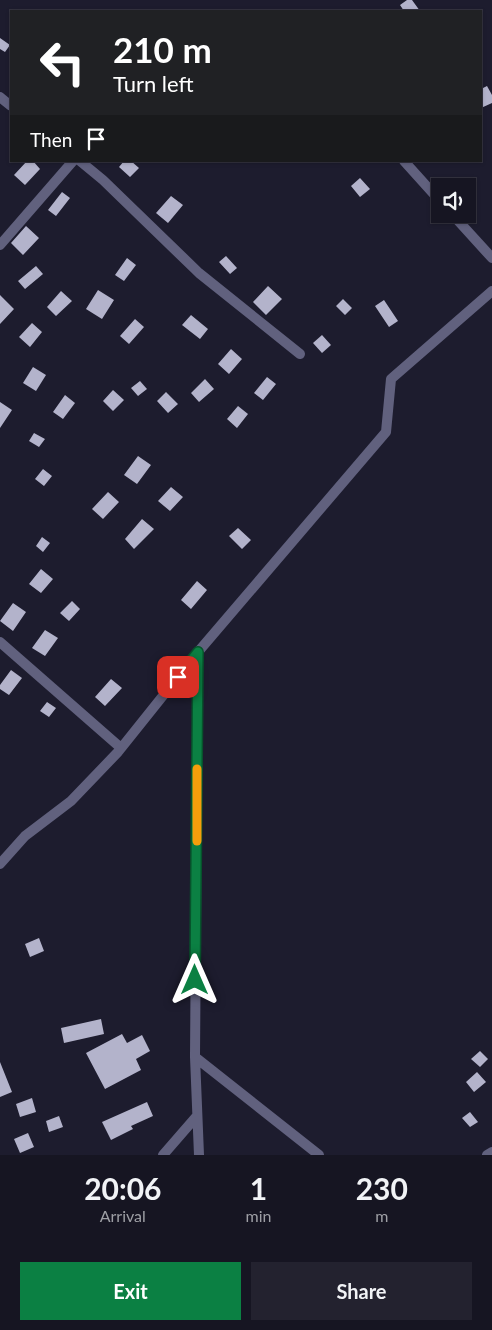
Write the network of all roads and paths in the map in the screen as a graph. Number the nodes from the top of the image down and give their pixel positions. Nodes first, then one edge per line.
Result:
1 (0, 97) edge
2 (10, 105) edge
3 (72, 162) edge
4 (81, 162) edge
5 (405, 162) edge
6 (431, 191) edge
7 (460, 223) edge
8 (0, 245) edge
9 (492, 258) edge
10 (492, 291) edge
11 (300, 354) dead end
12 (0, 642) edge
13 (198, 652) junction
14 (121, 748) junction
15 (0, 864) edge
16 (195, 1057) junction
17 (196, 1117) junction
18 (492, 1152) edge
19 (163, 1155) edge
20 (199, 1155) edge
21 (319, 1155) edge
22 (487, 1155) edge

1 - 2 street
3 - 8 street
4 - 11 street
5 - 6 street
7 - 9 street
10 - 13 street
12 - 14 street
13 - 14 street
13 - 16 street
14 - 15 street
16 - 17 street
16 - 21 street
17 - 19 street
17 - 20 street
18 - 22 street

